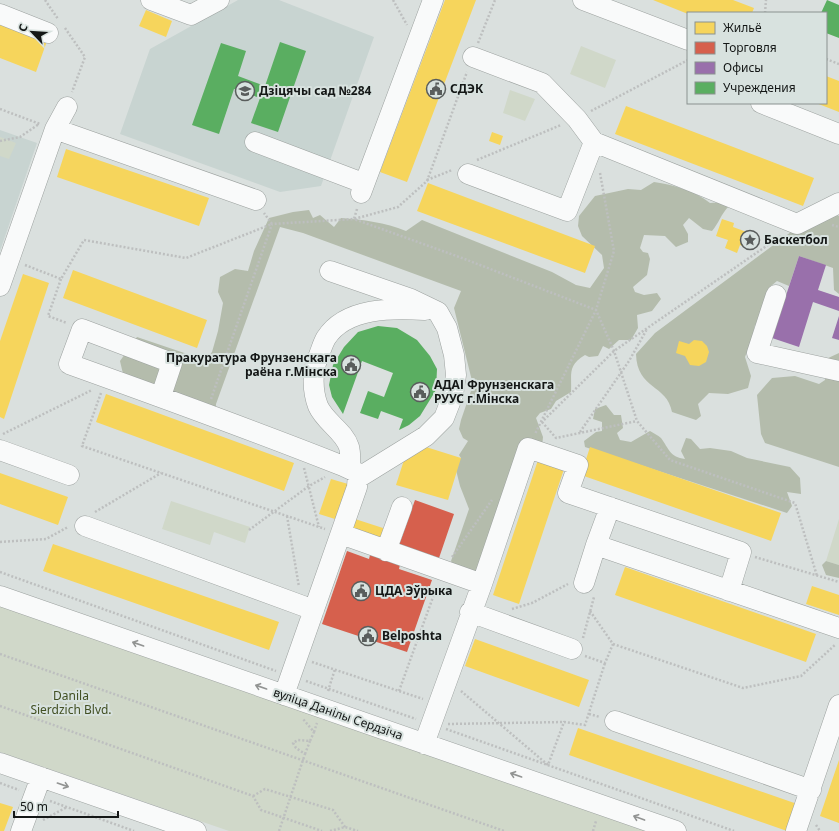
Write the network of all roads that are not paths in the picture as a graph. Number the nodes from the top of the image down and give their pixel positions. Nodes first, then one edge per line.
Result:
1 (151, 0) edge
2 (219, 0) edge
3 (433, 0) edge
4 (583, 0) edge
5 (0, 14) edge
6 (48, 33) dead end
7 (687, 40) edge
8 (473, 57) road end
9 (764, 104) edge
10 (66, 107) road end
11 (48, 126) junction
12 (839, 134) edge
13 (256, 142) dead end
14 (594, 142) junction
15 (468, 174) dead end
16 (256, 200) road end
17 (839, 203) edge
18 (330, 271) dead end
19 (0, 286) edge
20 (776, 295) dead end
21 (438, 312) junction
22 (839, 371) edge
23 (161, 396) junction
24 (0, 450) edge
25 (354, 474) junction
26 (69, 475) dead end
27 (402, 507) dead end
28 (610, 507) junction
29 (85, 526) dead end
30 (340, 534) junction
31 (596, 546) junction
32 (386, 551) junction
33 (482, 584) junction
34 (588, 584) road end
35 (1, 587) edge
36 (728, 590) junction
37 (311, 608) junction
38 (478, 615) junction
39 (839, 628) edge
40 (578, 647) road end
41 (284, 695) junction
42 (839, 705) edge
43 (614, 721) dead end
44 (424, 744) junction
45 (0, 763) edge
46 (41, 777) junction
47 (811, 790) junction
48 (21, 831) edge
49 (196, 831) edge
50 (676, 831) edge
51 (796, 831) edge

1 - 2 street
3 - 13 street
4 - 7 street
5 - 6 street
8 - 14 street
9 - 12 street
10 - 11 street
11 - 16 street
11 - 19 street
14 - 15 street
14 - 17 street
18 - 21 street
20 - 22 street
21 - 25 street
21 - 25 street
23 - 23 street
23 - 25 street
24 - 26 street
25 - 30 street
27 - 32 street
28 - 31 street
28 - 33 street
28 - 36 street
29 - 37 street
30 - 32 street
30 - 37 street
31 - 34 street
31 - 36 street
32 - 33 street
33 - 38 street
41 -> 35 street, вуліца Данілы Сердзіча
36 - 39 street
37 - 41 street
38 - 40 street
38 - 44 street
41 - 44 street, вуліца Данілы Сердзіча
42 - 47 street
43 - 47 street
50 -> 44 street, вуліца Данілы Сердзіча
45 - 46 street
46 - 48 street
46 -> 49 street
47 - 51 street

